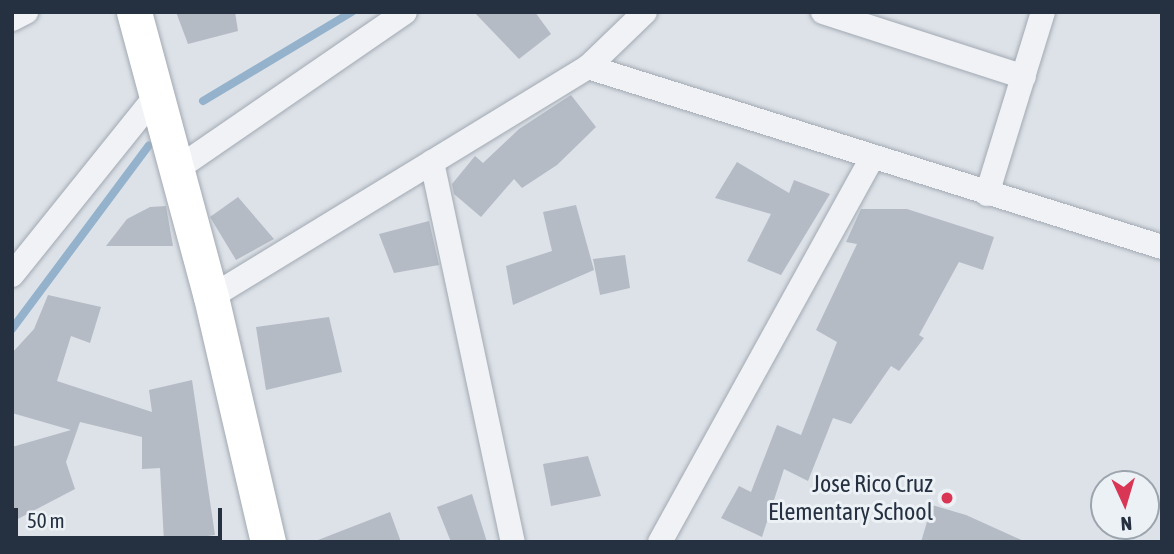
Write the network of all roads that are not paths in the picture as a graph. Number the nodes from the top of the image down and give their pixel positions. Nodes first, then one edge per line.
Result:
1 (26, 12) edge
2 (134, 12) edge
3 (405, 12) edge
4 (645, 12) edge
5 (823, 12) edge
6 (1044, 12) edge
7 (12, 19) edge
8 (588, 67) junction
9 (1024, 77) junction
10 (156, 96) junction
11 (872, 158) junction
12 (432, 163) junction
13 (174, 171) junction
14 (987, 194) junction
15 (1162, 247) edge
16 (12, 275) edge
17 (211, 297) junction
18 (268, 542) edge
19 (513, 542) edge
20 (660, 542) edge

1 - 7 street
2 - 10 main road
3 - 13 street
4 - 8 street
5 - 9 street
6 - 9 street
8 - 11 street
8 - 12 street
9 - 14 street
10 - 13 main road
10 - 16 street
11 - 14 street
11 - 20 street
12 - 17 street
12 - 19 street
13 - 17 main road
14 - 15 street
17 - 18 main road

